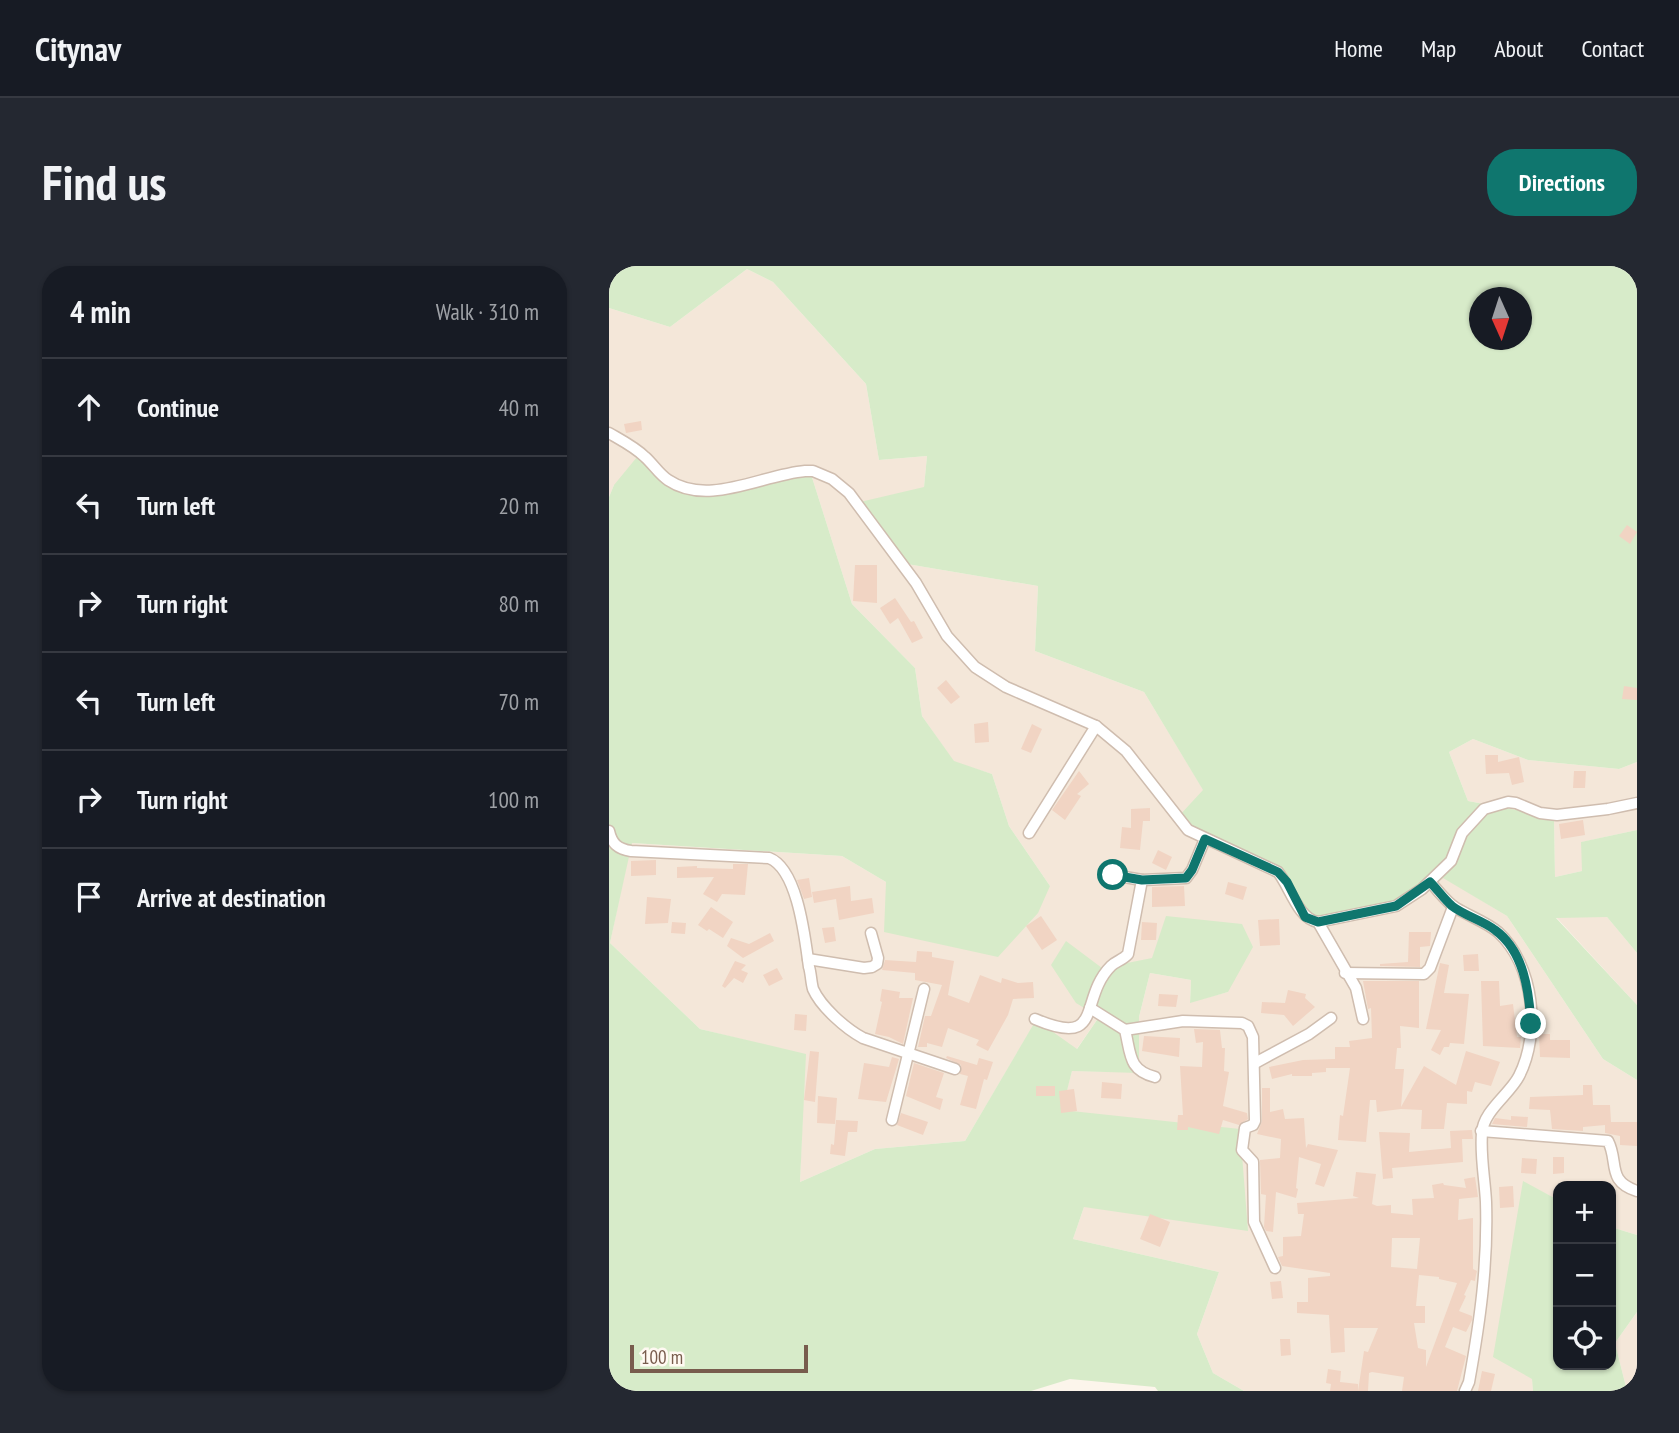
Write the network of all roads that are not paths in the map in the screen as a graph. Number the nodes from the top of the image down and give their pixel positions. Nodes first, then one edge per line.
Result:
1 (609, 433) edge
2 (1096, 726) junction
3 (1637, 803) edge
4 (609, 831) edge
5 (1029, 833) dead end
6 (1205, 839) junction
7 (1113, 875) dead end
8 (1142, 880) junction
9 (1430, 882) junction
10 (1453, 907) junction
11 (1318, 922) junction
12 (871, 933) dead end
13 (808, 959) junction
14 (1345, 973) junction
15 (925, 989) dead end
16 (1090, 1008) junction
17 (1035, 1018) dead end
18 (1331, 1018) dead end
19 (1363, 1020) dead end
20 (1125, 1030) junction
21 (907, 1053) junction
22 (1255, 1063) junction
23 (954, 1069) dead end
24 (1155, 1077) dead end
25 (892, 1119) dead end
26 (1481, 1131) junction
27 (1637, 1191) edge
28 (1275, 1268) dead end
29 (1465, 1391) edge

1 - 2 street
2 - 5 street
2 - 6 street
3 - 9 street
4 - 13 street
6 - 8 street
6 - 11 street
7 - 8 street
8 - 16 street
9 - 10 street
9 - 11 street
10 - 14 street
10 - 26 street
11 - 14 street
12 - 13 street
13 - 21 street
14 - 19 street
15 - 21 street
16 - 17 street
16 - 20 street
18 - 22 street
20 - 22 street
20 - 24 street
21 - 23 street
21 - 25 street
22 - 28 street
26 - 27 street
26 - 29 street

